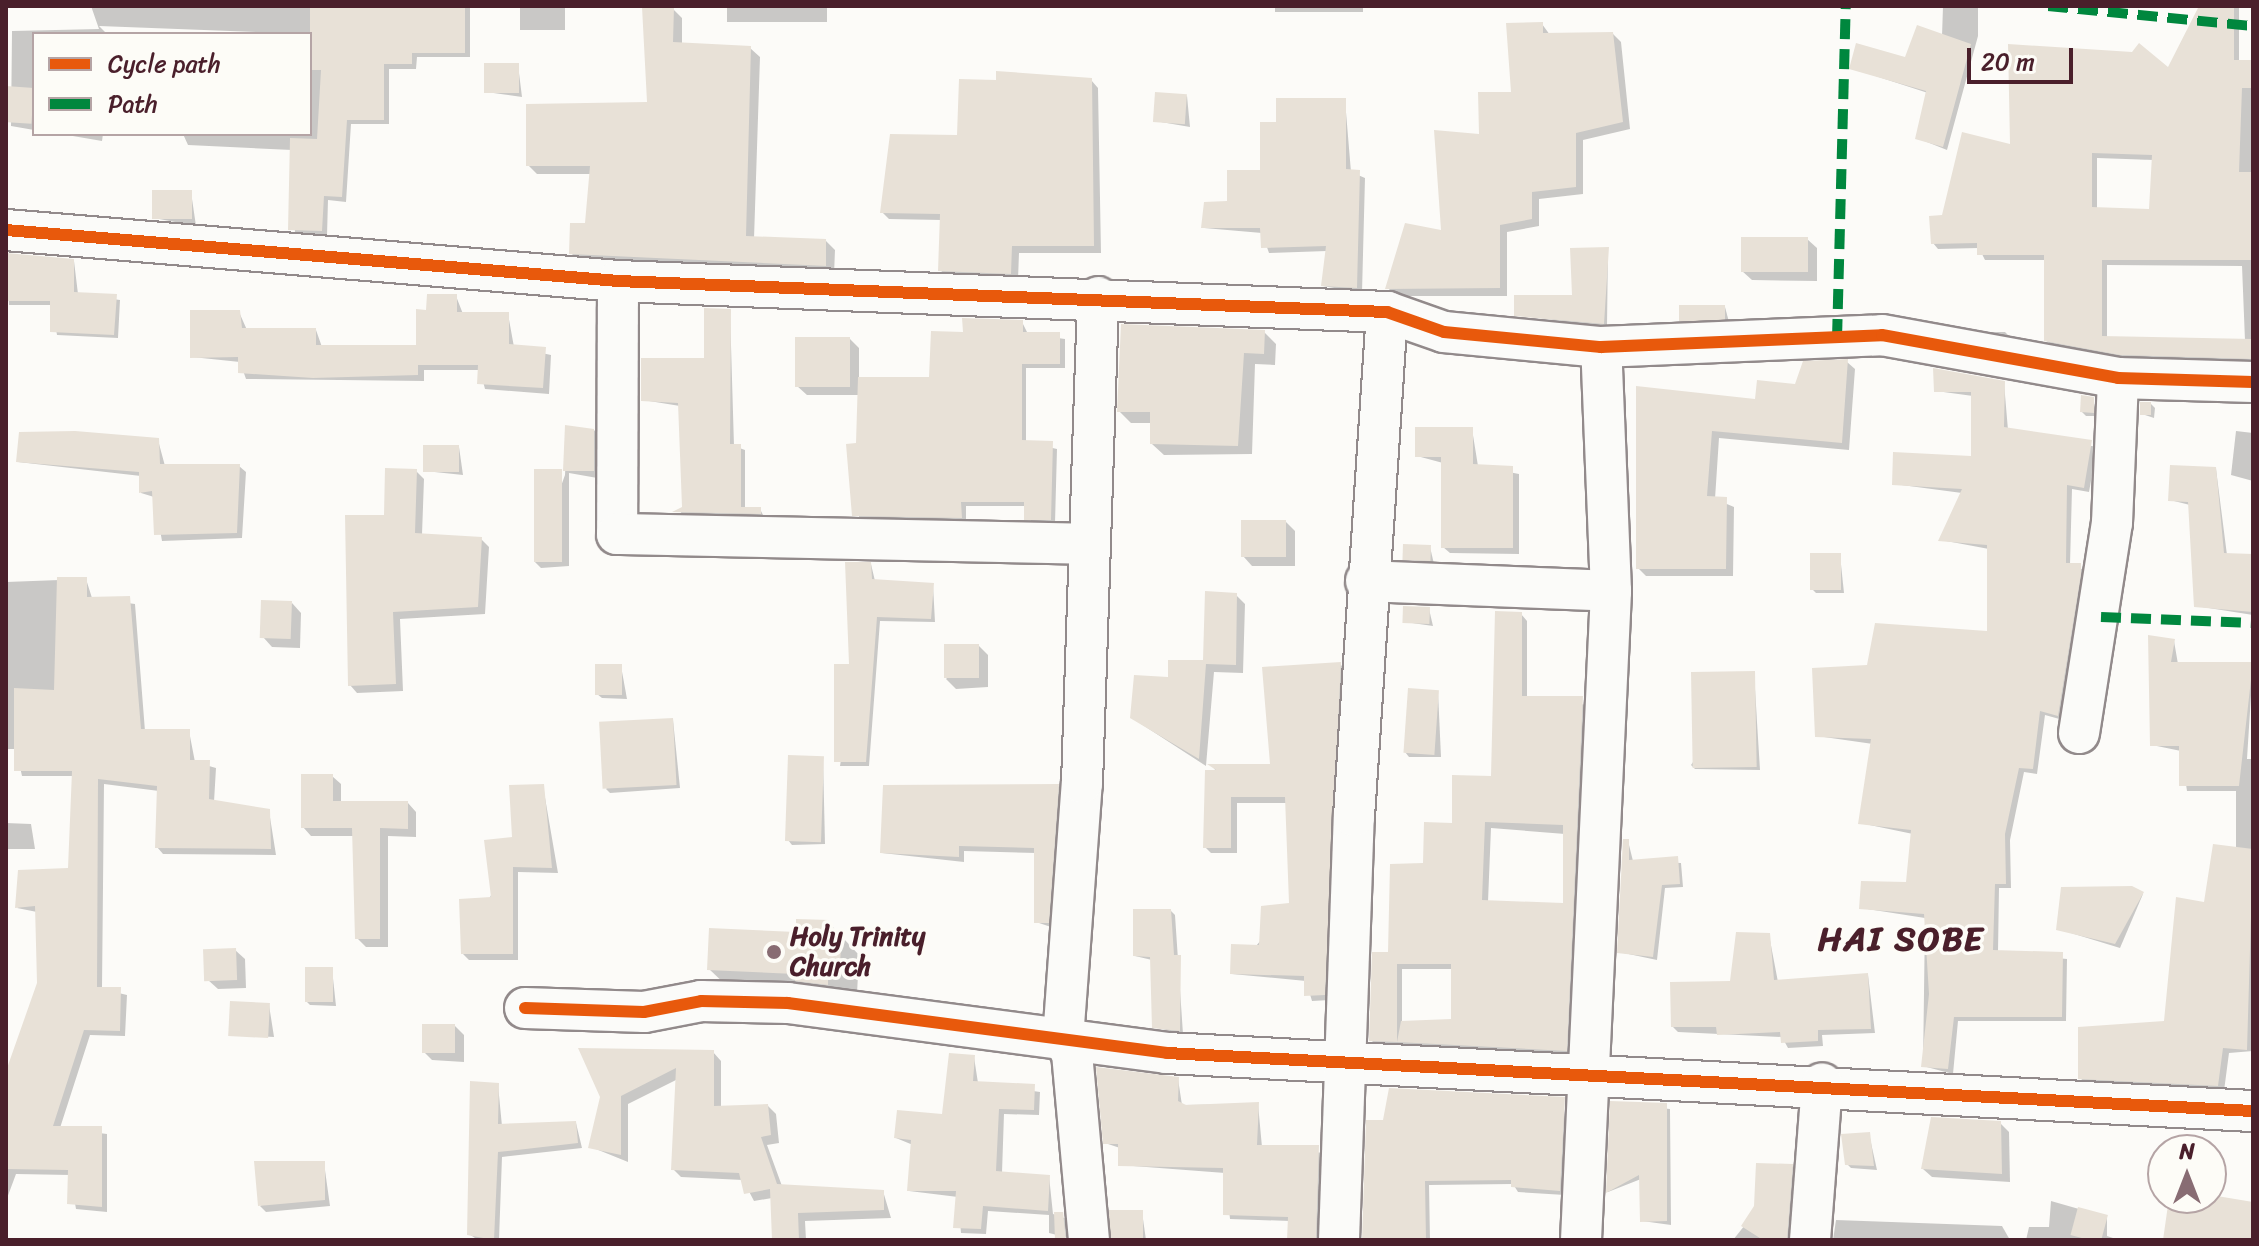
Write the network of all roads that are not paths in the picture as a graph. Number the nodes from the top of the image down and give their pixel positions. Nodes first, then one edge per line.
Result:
1 (6, 230) edge
2 (618, 281) junction
3 (1098, 297) junction
4 (1387, 312) junction
5 (1601, 347) junction
6 (2118, 378) junction
7 (2253, 382) edge
8 (1088, 544) junction
9 (1366, 581) junction
10 (1611, 591) junction
11 (2079, 733) dead end
12 (525, 1008) dead end
13 (1063, 1039) junction
14 (1350, 1061) junction
15 (1588, 1078) junction
16 (1822, 1083) junction
17 (2253, 1111) edge
18 (1089, 1240) edge
19 (1339, 1240) edge
20 (1581, 1240) edge
21 (1810, 1240) edge

1 - 2 street
2 - 3 street
2 - 8 street
3 - 4 street
3 - 8 street
4 - 5 street
4 - 9 street
5 - 6 street
5 - 10 street
6 - 7 street
6 - 11 street
8 - 13 street
9 - 10 street
9 - 14 street
10 - 15 street
12 - 13 street
13 - 14 street
13 - 18 street
14 - 15 street
14 - 19 street
15 - 16 street
15 - 20 street
16 - 17 street
16 - 21 street

